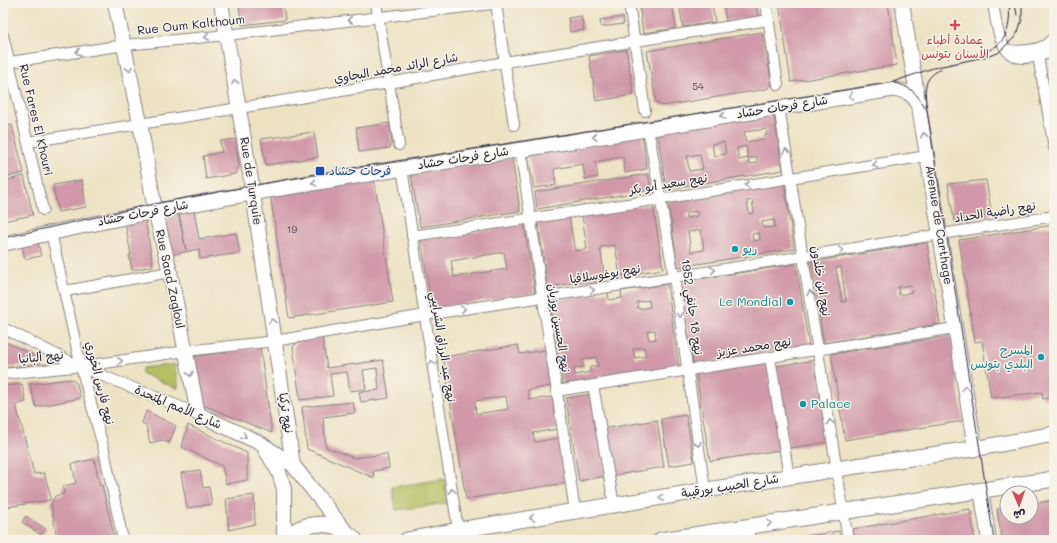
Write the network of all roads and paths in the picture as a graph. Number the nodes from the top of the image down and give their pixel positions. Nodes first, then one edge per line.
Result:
1 (116, 3) edge
2 (221, 3) edge
3 (376, 3) edge
4 (496, 3) edge
5 (500, 3) edge
6 (629, 3) edge
7 (766, 3) edge
8 (902, 3) edge
9 (994, 3) edge
10 (378, 17) junction
11 (769, 20) junction
12 (3, 35) edge
13 (227, 35) junction
14 (1054, 37) edge
15 (635, 42) junction
16 (125, 45) junction
17 (1007, 49) junction
18 (1054, 52) edge
19 (1038, 56) junction
20 (6, 62) edge
21 (505, 62) junction
22 (389, 83) junction
23 (778, 85) dead end
24 (918, 105) junction
25 (779, 107) junction
26 (239, 108) junction
27 (645, 111) dead end
28 (140, 123) junction
29 (514, 125) dead end
30 (648, 128) junction
31 (28, 142) junction
32 (399, 145) dead end
33 (1054, 148) edge
34 (520, 151) junction
35 (927, 156) junction
36 (402, 168) junction
37 (790, 178) junction
38 (252, 193) junction
39 (661, 199) junction
40 (43, 210) dead end
41 (155, 210) junction
42 (1054, 216) edge
43 (530, 219) junction
44 (51, 232) junction
45 (940, 234) junction
46 (412, 236) junction
47 (3, 244) edge
48 (804, 256) junction
49 (170, 272) junction
50 (674, 277) junction
51 (65, 291) junction
52 (542, 298) junction
53 (425, 315) junction
54 (3, 328) edge
55 (956, 328) junction
56 (275, 341) junction
57 (819, 350) junction
58 (186, 351) junction
59 (770, 358) junction
60 (278, 360) joint
61 (81, 367) junction
62 (688, 371) junction
63 (3, 374) edge
64 (593, 385) junction
65 (556, 391) junction
66 (198, 414) junction
67 (1054, 434) edge
68 (262, 444) junction
69 (975, 448) junction
70 (837, 464) junction
71 (294, 465) junction
72 (789, 477) junction
73 (1054, 479) edge
74 (705, 490) junction
75 (982, 490) junction
76 (614, 505) junction
77 (575, 511) junction
78 (844, 512) junction
79 (458, 530) junction
80 (749, 533) edge
81 (353, 537) edge
82 (123, 540) edge
83 (283, 540) edge
84 (407, 540) edge
85 (661, 540) edge
86 (848, 540) edge
87 (989, 540) edge

1 - 16 street, Rue Saad Zagloul
2 - 13 street, Rue de Turquie
3 - 10 street
4 - 5 street, Rue Oum Kalthoum
4 - 10 street, Rue Oum Kalthoum
4 - 21 street
6 - 15 street
7 - 11 street
8 - 24 street, Avenue de Carthage
9 - 17 street
10 -> 13 street, Rue Oum Kalthoum
10 - 22 street
11 - 15 street, شارع الرائد محمد البجاوي
11 - 23 street
12 - 20 street, Rue Fares El Khouri
13 -> 16 street, Rue Oum Kalthoum
26 -> 13 street, Rue de Turquie
14 - 17 street
15 - 21 street, شارع الرائد محمد البجاوي
15 - 27 street
16 -> 20 street, Rue Oum Kalthoum
16 -> 28 street, Rue Saad Zagloul
17 - 19 street
18 - 19 street
19 - 33 street
20 - 31 street, Rue Fares El Khouri
21 - 22 street, شارع الرائد محمد البجاوي
21 - 29 street
22 - 26 street, شارع الرائد محمد البجاوي
22 - 32 street
24 -> 25 street, شارع فرحات حشاد
35 -> 24 street, Avenue de Carthage
25 -> 30 street, شارع فرحات حشاد
37 -> 25 street, نهج ابن خلدون
26 - 28 street, شارع الرائد محمد البجاوي
26 - 38 street, Rue de Turquie
28 - 31 street, شارع الرائد محمد البجاوي
28 - 41 street, Rue Saad Zagloul
30 -> 34 street, شارع فرحات حشاد
30 - 39 street, نهج 18 جانفي 1952
31 - 40 street, Rue Fares El Khouri
34 - 36 street, شارع فرحات حشاد
34 - 43 street, نهج الحسين بوزيان
35 -> 37 street, نهج سعيد أبو بكر
35 - 45 street, Avenue de Carthage
36 -> 38 street, شارع فرحات حشاد
36 - 46 street, نهج عبد الرزاق الشرايبي
37 -> 39 street, نهج سعيد أبو بكر
37 - 48 street, نهج ابن خلدون
38 - 41 street, شارع فرحات حشاد
56 -> 38 street, Rue de Turquie
39 - 43 street, نهج سعيد أبو بكر
39 - 50 street, نهج 18 جانفي 1952
41 - 44 street, شارع فرحات حشاد
41 - 49 street, Rue Saad Zagloul
42 - 45 street, نهج راضية الحداد
43 - 46 street, نهج سعيد أبو بكر
43 - 52 street, نهج الحسين بوزيان
44 - 47 street, شارع فرحات حشاد
44 - 51 street, نهج فارس الخوري
48 -> 45 street, نهج يوغوسلافيا
45 - 55 street, Avenue de Carthage
46 - 53 street, نهج عبد الرزاق الشرايبي
50 -> 48 street, نهج يوغوسلافيا
57 -> 48 street, نهج ابن خلدون
49 - 51 street
49 - 58 street, Rue Saad Zagloul
52 -> 50 street, نهج يوغوسلافيا
50 -> 62 street, نهج 18 جانفي 1952
51 - 61 street, نهج فارس الخوري
53 -> 52 street, نهج يوغوسلافيا
52 - 65 street, نهج الحسين بوزيان
53 - 56 street, نهج يوغوسلافيا
79 -> 53 street, نهج عبد الرزاق الشرايبي
54 - 61 street, شارع الأمم المتحدة
55 - 57 street, نهج محمد عزيز
69 -> 55 street, Avenue de Carthage
56 - 58 street, نهج يوغوسلافيا
56 - 60 street, Rue de Turquie
57 - 59 street, نهج محمد عزيز
70 -> 57 street, نهج ابن خلدون
61 -> 58 street, نهج ألبانيا
58 -> 66 street, Rue Saad Zagloul
59 - 62 street, نهج محمد عزيز
59 - 72 street
60 - 71 street, نهج تركيا
61 - 63 street, نهج ألبانيا
61 - 66 street, شارع الأمم المتحدة
61 - 82 street, نهج فارس الخوري
62 - 64 street, نهج محمد عزيز
62 -> 74 street, نهج 18 جانفي 1952
64 - 65 street, نهج محمد عزيز
64 - 76 street
65 - 77 street, نهج الحسين بوزيان
66 -> 68 street, شارع الأمم المتحدة
67 - 69 main road, شارع الحبيب بورقيبة
68 - 71 street, شارع الأمم المتحدة
68 - 83 street
69 - 70 main road, شارع الحبيب بورقيبة
70 - 72 main road, شارع الحبيب بورقيبة
70 - 78 street, نهج ابن خلدون
71 - 81 street
72 - 74 main road, شارع الحبيب بورقيبة
73 - 75 main road
74 -> 76 main road, شارع الحبيب بورقيبة
75 - 78 main road
75 - 87 street
76 - 77 main road, شارع الحبيب بورقيبة
77 -> 79 main road, شارع الحبيب بورقيبة
80 -> 78 main road
78 - 86 street, نهج ابن خلدون
79 - 84 main road, شارع الحبيب بورقيبة
80 - 85 main road
81 - 83 main road

